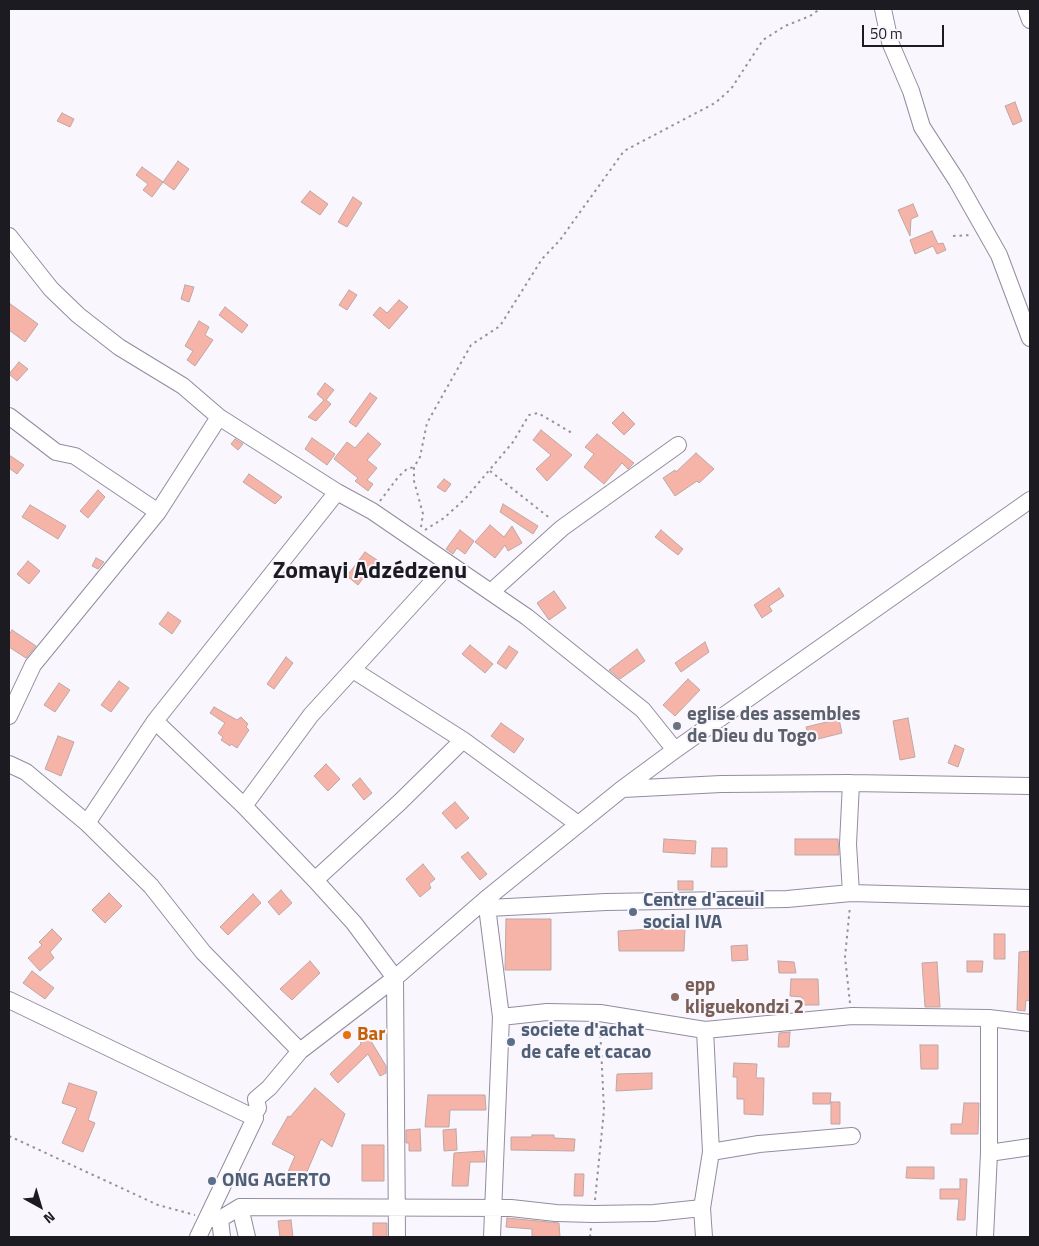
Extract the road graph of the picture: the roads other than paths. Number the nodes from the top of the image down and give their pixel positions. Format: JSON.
{"nodes":[{"id":1,"x":883,"y":9,"type":"edge"},
{"id":2,"x":1026,"y":9,"type":"edge"},
{"id":3,"x":1030,"y":20,"type":"edge"},
{"id":4,"x":9,"y":236,"type":"edge"},
{"id":5,"x":1030,"y":338,"type":"edge"},
{"id":6,"x":9,"y":416,"type":"edge"},
{"id":7,"x":219,"y":416,"type":"junction"},
{"id":8,"x":678,"y":445,"type":"dead end"},
{"id":9,"x":337,"y":492,"type":"junction"},
{"id":10,"x":1030,"y":500,"type":"edge"},
{"id":11,"x":158,"y":512,"type":"junction"},
{"id":12,"x":448,"y":565,"type":"junction"},
{"id":13,"x":491,"y":592,"type":"junction"},
{"id":14,"x":353,"y":670,"type":"junction"},
{"id":15,"x":9,"y":716,"type":"edge"},
{"id":16,"x":155,"y":722,"type":"junction"},
{"id":17,"x":463,"y":740,"type":"junction"},
{"id":18,"x":674,"y":750,"type":"junction"},
{"id":19,"x":9,"y":764,"type":"edge"},
{"id":20,"x":851,"y":783,"type":"junction"},
{"id":21,"x":1030,"y":786,"type":"edge"},
{"id":22,"x":622,"y":789,"type":"junction"},
{"id":23,"x":244,"y":806,"type":"junction"},
{"id":24,"x":87,"y":823,"type":"junction"},
{"id":25,"x":578,"y":824,"type":"junction"},
{"id":26,"x":316,"y":880,"type":"junction"},
{"id":27,"x":851,"y":894,"type":"junction"},
{"id":28,"x":1030,"y":898,"type":"edge"},
{"id":29,"x":487,"y":903,"type":"junction"},
{"id":30,"x":395,"y":978,"type":"junction"},
{"id":31,"x":9,"y":1000,"type":"edge"},
{"id":32,"x":501,"y":1017,"type":"junction"},
{"id":33,"x":989,"y":1018,"type":"junction"},
{"id":34,"x":1030,"y":1023,"type":"edge"},
{"id":35,"x":705,"y":1030,"type":"junction"},
{"id":36,"x":300,"y":1051,"type":"junction"},
{"id":37,"x":255,"y":1118,"type":"junction"},
{"id":38,"x":852,"y":1136,"type":"dead end"},
{"id":39,"x":1030,"y":1147,"type":"edge"},
{"id":40,"x":711,"y":1152,"type":"junction"},
{"id":41,"x":989,"y":1153,"type":"junction"},
{"id":42,"x":398,"y":1206,"type":"junction"},
{"id":43,"x":240,"y":1207,"type":"junction"},
{"id":44,"x":494,"y":1208,"type":"junction"},
{"id":45,"x":702,"y":1208,"type":"junction"},
{"id":46,"x":214,"y":1219,"type":"junction"},
{"id":47,"x":198,"y":1237,"type":"edge"},
{"id":48,"x":222,"y":1237,"type":"edge"},
{"id":49,"x":247,"y":1237,"type":"edge"},
{"id":50,"x":397,"y":1237,"type":"edge"},
{"id":51,"x":492,"y":1237,"type":"edge"},
{"id":52,"x":704,"y":1237,"type":"edge"},
{"id":53,"x":985,"y":1237,"type":"edge"}],
"edges":[{"from":1,"to":5,"type":"street"},
{"from":2,"to":3,"type":"street"},
{"from":4,"to":7,"type":"street"},
{"from":6,"to":11,"type":"street"},
{"from":7,"to":9,"type":"street"},
{"from":7,"to":11,"type":"street"},
{"from":8,"to":13,"type":"street"},
{"from":9,"to":12,"type":"street"},
{"from":9,"to":16,"type":"street"},
{"from":10,"to":18,"type":"street"},
{"from":11,"to":15,"type":"street"},
{"from":12,"to":13,"type":"street"},
{"from":12,"to":14,"type":"street"},
{"from":13,"to":18,"type":"street"},
{"from":14,"to":17,"type":"street"},
{"from":14,"to":23,"type":"street"},
{"from":16,"to":23,"type":"street"},
{"from":16,"to":24,"type":"street"},
{"from":17,"to":25,"type":"street"},
{"from":17,"to":26,"type":"street"},
{"from":18,"to":22,"type":"street"},
{"from":19,"to":24,"type":"street"},
{"from":20,"to":21,"type":"street"},
{"from":20,"to":22,"type":"street"},
{"from":20,"to":27,"type":"street"},
{"from":22,"to":25,"type":"street"},
{"from":23,"to":26,"type":"street"},
{"from":24,"to":36,"type":"street"},
{"from":25,"to":29,"type":"street"},
{"from":26,"to":30,"type":"street"},
{"from":27,"to":28,"type":"street"},
{"from":27,"to":29,"type":"street"},
{"from":29,"to":30,"type":"street"},
{"from":29,"to":32,"type":"street"},
{"from":30,"to":36,"type":"street"},
{"from":30,"to":42,"type":"street"},
{"from":31,"to":37,"type":"street"},
{"from":32,"to":35,"type":"street"},
{"from":32,"to":44,"type":"street"},
{"from":33,"to":34,"type":"street"},
{"from":33,"to":35,"type":"street"},
{"from":33,"to":41,"type":"street"},
{"from":35,"to":40,"type":"street"},
{"from":36,"to":37,"type":"street"},
{"from":37,"to":46,"type":"street"},
{"from":38,"to":40,"type":"street"},
{"from":39,"to":41,"type":"street"},
{"from":40,"to":45,"type":"street"},
{"from":41,"to":53,"type":"street"},
{"from":42,"to":43,"type":"street"},
{"from":42,"to":44,"type":"street"},
{"from":42,"to":50,"type":"street"},
{"from":43,"to":46,"type":"street"},
{"from":43,"to":49,"type":"street"},
{"from":44,"to":45,"type":"street"},
{"from":44,"to":51,"type":"street"},
{"from":45,"to":52,"type":"street"},
{"from":46,"to":47,"type":"street"},
{"from":46,"to":48,"type":"street"}]}
